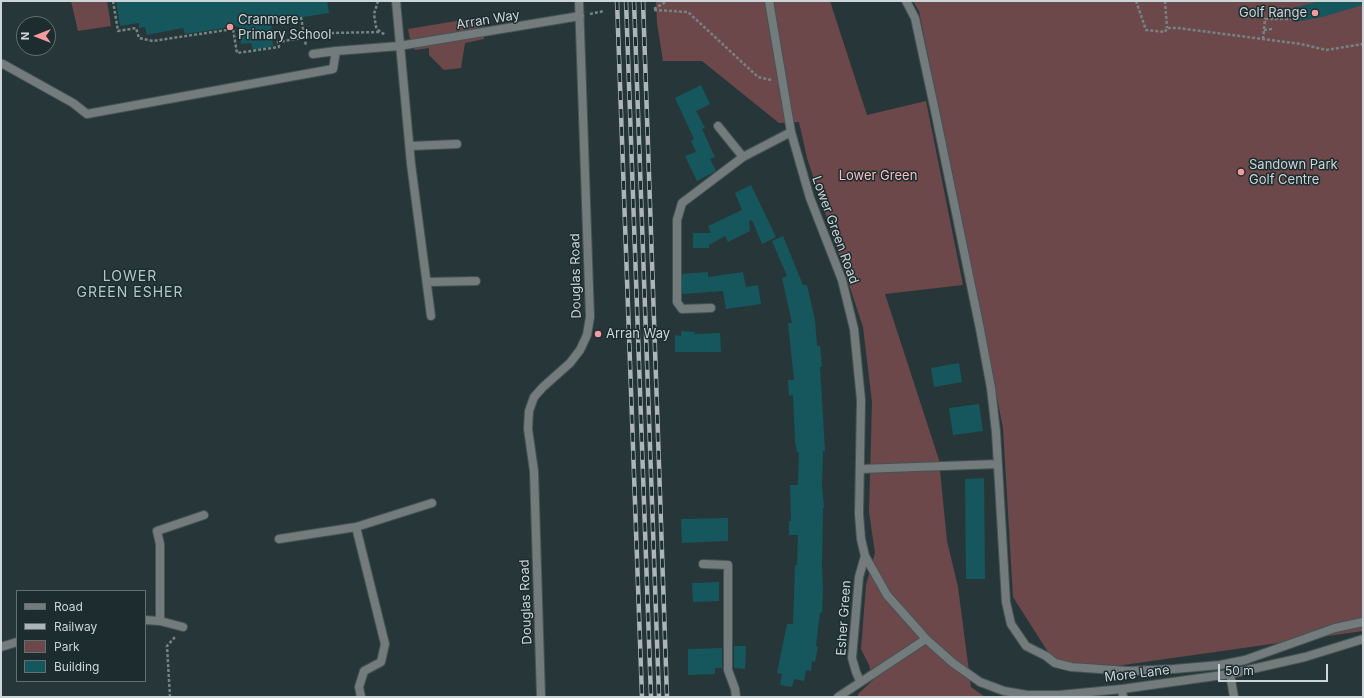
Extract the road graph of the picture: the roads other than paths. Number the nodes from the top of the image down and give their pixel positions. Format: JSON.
{"nodes":[{"id":1,"x":396,"y":1,"type":"edge"},
{"id":2,"x":580,"y":1,"type":"edge"},
{"id":3,"x":769,"y":1,"type":"edge"},
{"id":4,"x":906,"y":1,"type":"edge"},
{"id":5,"x":580,"y":16,"type":"junction"},
{"id":6,"x":399,"y":46,"type":"junction"},
{"id":7,"x":336,"y":51,"type":"junction"},
{"id":8,"x":314,"y":54,"type":"dead end"},
{"id":9,"x":3,"y":64,"type":"dead end"},
{"id":10,"x":718,"y":126,"type":"dead end"},
{"id":11,"x":791,"y":132,"type":"junction"},
{"id":12,"x":457,"y":144,"type":"dead end"},
{"id":13,"x":411,"y":146,"type":"junction"},
{"id":14,"x":743,"y":157,"type":"junction"},
{"id":15,"x":476,"y":281,"type":"dead end"},
{"id":16,"x":427,"y":282,"type":"junction"},
{"id":17,"x":710,"y":308,"type":"dead end"},
{"id":18,"x":431,"y":316,"type":"dead end"},
{"id":19,"x":998,"y":464,"type":"junction"},
{"id":20,"x":861,"y":469,"type":"junction"},
{"id":21,"x":432,"y":503,"type":"dead end"},
{"id":22,"x":204,"y":515,"type":"dead end"},
{"id":23,"x":356,"y":527,"type":"junction"},
{"id":24,"x":279,"y":538,"type":"dead end"},
{"id":25,"x":865,"y":556,"type":"junction"},
{"id":26,"x":703,"y":564,"type":"dead end"},
{"id":27,"x":146,"y":620,"type":"edge"},
{"id":28,"x":160,"y":621,"type":"junction"},
{"id":29,"x":1363,"y":622,"type":"edge"},
{"id":30,"x":183,"y":627,"type":"road end"},
{"id":31,"x":926,"y":638,"type":"junction"},
{"id":32,"x":1363,"y":639,"type":"edge"},
{"id":33,"x":16,"y":642,"type":"edge"},
{"id":34,"x":1,"y":647,"type":"edge"},
{"id":35,"x":1230,"y":674,"type":"junction"},
{"id":36,"x":860,"y":681,"type":"junction"},
{"id":37,"x":1123,"y":693,"type":"edge"},
{"id":38,"x":1007,"y":694,"type":"edge"},
{"id":39,"x":361,"y":697,"type":"edge"},
{"id":40,"x":541,"y":697,"type":"edge"},
{"id":41,"x":736,"y":697,"type":"edge"},
{"id":42,"x":838,"y":697,"type":"edge"},
{"id":43,"x":1234,"y":697,"type":"edge"}],
"edges":[{"from":1,"to":6,"type":"street"},
{"from":2,"to":5,"type":"street","name":"Douglas Road"},
{"from":3,"to":11,"type":"street","name":"Lower Green Road"},
{"from":4,"to":19,"type":"street"},
{"from":5,"to":6,"type":"street","name":"Arran Way"},
{"from":5,"to":40,"type":"street","name":"Douglas Road"},
{"from":6,"to":7,"type":"street","name":"Arran Way"},
{"from":6,"to":13,"type":"street"},
{"from":7,"to":8,"type":"street","name":"Arran Way"},
{"from":7,"to":9,"type":"street"},
{"from":10,"to":14,"type":"street"},
{"from":11,"to":14,"type":"street"},
{"from":11,"to":20,"type":"street","name":"Lower Green Road"},
{"from":12,"to":13,"type":"street"},
{"from":13,"to":16,"type":"street"},
{"from":14,"to":17,"type":"street"},
{"from":15,"to":16,"type":"street"},
{"from":16,"to":18,"type":"street"},
{"from":19,"to":20,"type":"street"},
{"from":19,"to":29,"type":"street"},
{"from":20,"to":25,"type":"street","name":"More Lane"},
{"from":21,"to":23,"type":"street"},
{"from":22,"to":28,"type":"street"},
{"from":23,"to":24,"type":"street"},
{"from":23,"to":39,"type":"street"},
{"from":25,"to":31,"type":"street","name":"More Lane"},
{"from":25,"to":36,"type":"street","name":"Esher Green"},
{"from":26,"to":41,"type":"street"},
{"from":27,"to":28,"type":"street"},
{"from":28,"to":30,"type":"street"},
{"from":31,"to":36,"type":"street"},
{"from":31,"to":38,"type":"street","name":"More Lane"},
{"from":32,"to":35,"type":"street","name":"More Lane"},
{"from":33,"to":34,"type":"street"},
{"from":35,"to":37,"type":"street","name":"More Lane"},
{"from":35,"to":43,"type":"street"},
{"from":36,"to":42,"type":"street"},
{"from":37,"to":38,"type":"street","name":"More Lane"}]}
